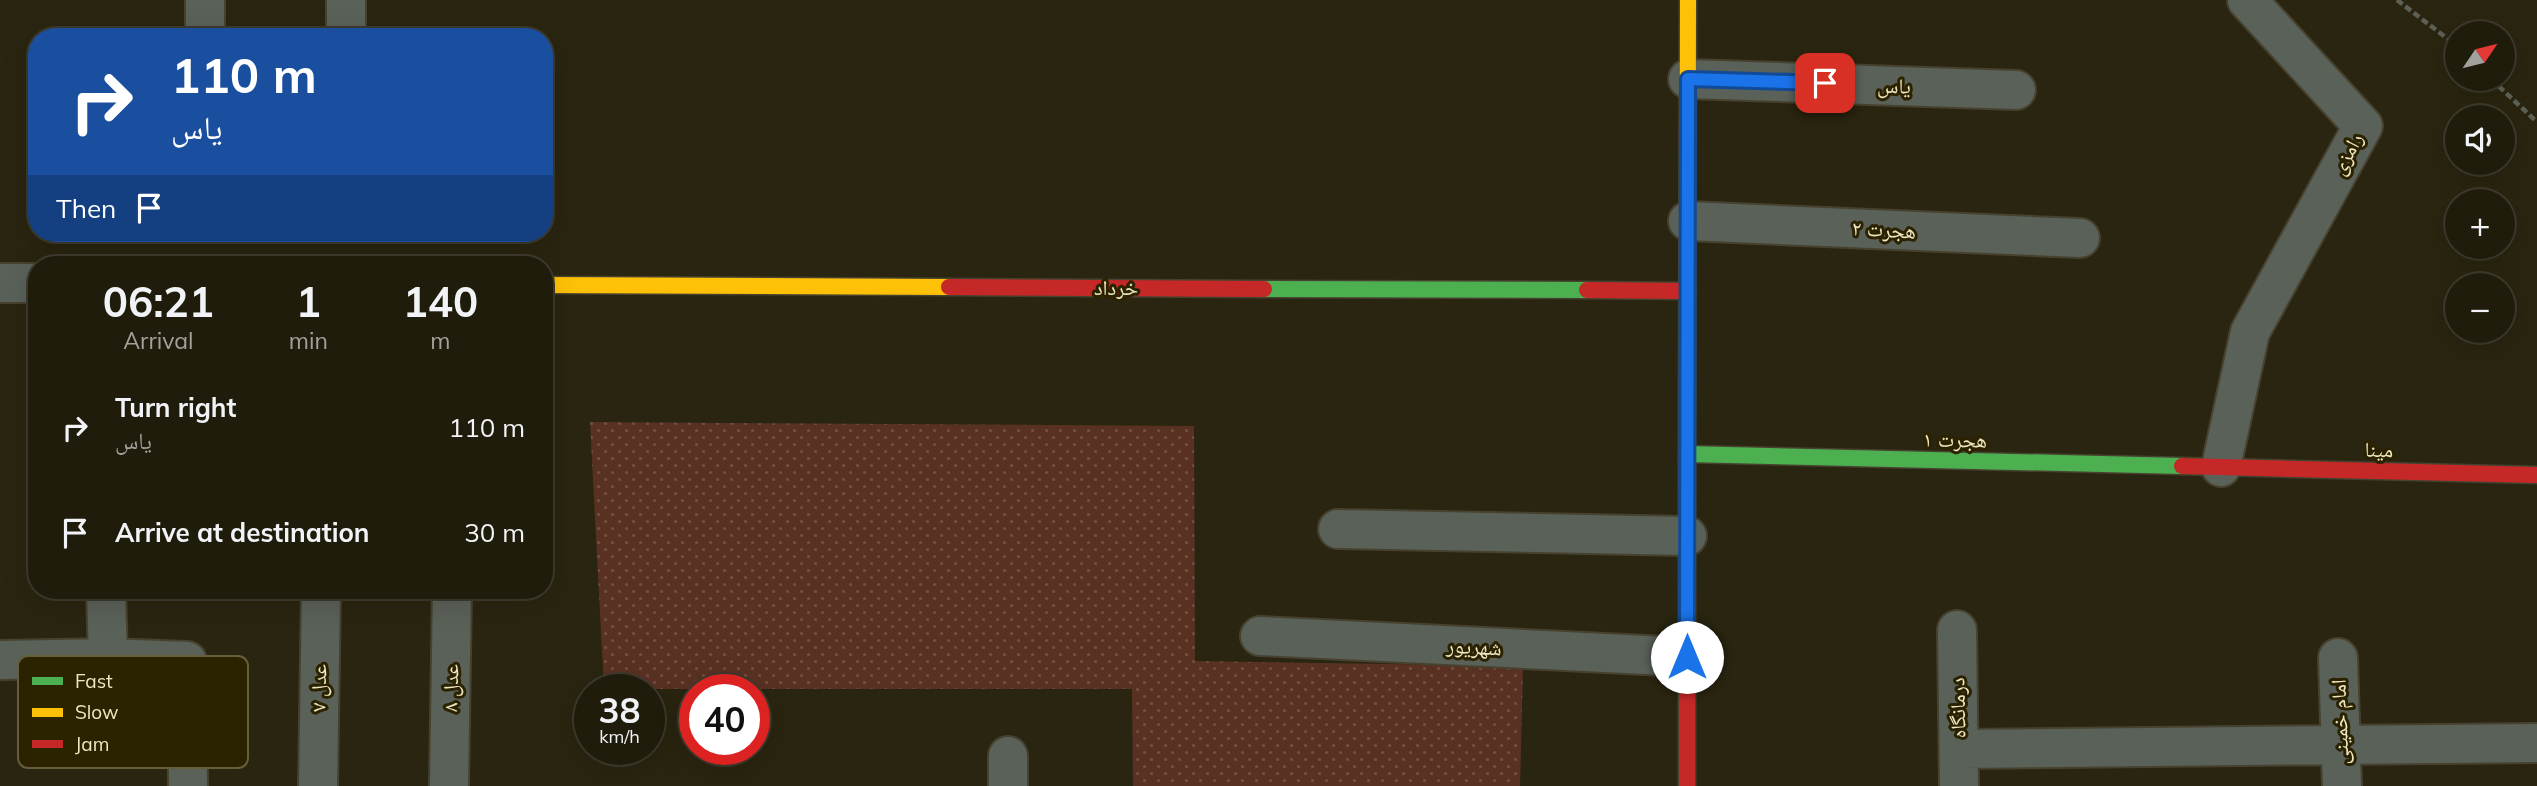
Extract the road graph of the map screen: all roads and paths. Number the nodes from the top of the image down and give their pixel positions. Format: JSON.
{"nodes":[{"id":1,"x":205,"y":0,"type":"edge"},
{"id":2,"x":346,"y":0,"type":"edge"},
{"id":3,"x":1688,"y":0,"type":"edge"},
{"id":4,"x":2247,"y":0,"type":"edge"},
{"id":5,"x":2397,"y":0,"type":"edge"},
{"id":6,"x":205,"y":28,"type":"edge"},
{"id":7,"x":346,"y":28,"type":"edge"},
{"id":8,"x":2445,"y":37,"type":"edge"},
{"id":9,"x":1688,"y":79,"type":"junction"},
{"id":10,"x":2016,"y":90,"type":"dead end"},
{"id":11,"x":2504,"y":91,"type":"edge"},
{"id":12,"x":2537,"y":122,"type":"edge"},
{"id":13,"x":1688,"y":221,"type":"junction"},
{"id":14,"x":2080,"y":238,"type":"dead end"},
{"id":15,"x":0,"y":283,"type":"edge"},
{"id":16,"x":28,"y":283,"type":"edge"},
{"id":17,"x":553,"y":285,"type":"edge"},
{"id":18,"x":1688,"y":291,"type":"junction"},
{"id":19,"x":1687,"y":454,"type":"junction"},
{"id":20,"x":2221,"y":467,"type":"junction"},
{"id":21,"x":2537,"y":475,"type":"edge"},
{"id":22,"x":1338,"y":529,"type":"dead end"},
{"id":23,"x":1687,"y":536,"type":"junction"},
{"id":24,"x":106,"y":599,"type":"edge"},
{"id":25,"x":321,"y":599,"type":"edge"},
{"id":26,"x":452,"y":599,"type":"edge"},
{"id":27,"x":1957,"y":630,"type":"dead end"},
{"id":28,"x":1260,"y":636,"type":"dead end"},
{"id":29,"x":108,"y":656,"type":"edge"},
{"id":30,"x":1687,"y":657,"type":"junction"},
{"id":31,"x":2338,"y":658,"type":"dead end"},
{"id":32,"x":0,"y":660,"type":"edge"},
{"id":33,"x":18,"y":660,"type":"edge"},
{"id":34,"x":2537,"y":743,"type":"edge"},
{"id":35,"x":2341,"y":746,"type":"junction"},
{"id":36,"x":188,"y":768,"type":"edge"},
{"id":37,"x":1959,"y":768,"type":"edge"},
{"id":38,"x":188,"y":786,"type":"edge"},
{"id":39,"x":318,"y":786,"type":"edge"},
{"id":40,"x":449,"y":786,"type":"edge"},
{"id":41,"x":1687,"y":786,"type":"edge"},
{"id":42,"x":2342,"y":786,"type":"edge"}],
"edges":[{"from":1,"to":6,"type":"street"},
{"from":2,"to":7,"type":"street"},
{"from":3,"to":9,"type":"street"},
{"from":4,"to":20,"type":"street","name":"رامزی"},
{"from":5,"to":8,"type":"path"},
{"from":9,"to":10,"type":"street","name":"یاس"},
{"from":9,"to":13,"type":"street"},
{"from":11,"to":12,"type":"path"},
{"from":13,"to":14,"type":"street","name":"هجرت ۲"},
{"from":13,"to":18,"type":"street"},
{"from":15,"to":16,"type":"street"},
{"from":17,"to":18,"type":"street","name":"خرداد"},
{"from":18,"to":19,"type":"street"},
{"from":19,"to":20,"type":"street","name":"هجرت ۱"},
{"from":19,"to":23,"type":"street"},
{"from":20,"to":21,"type":"street","name":"مینا"},
{"from":22,"to":23,"type":"street"},
{"from":23,"to":30,"type":"street"},
{"from":24,"to":29,"type":"street"},
{"from":25,"to":39,"type":"street","name":"عدل ۷"},
{"from":26,"to":40,"type":"street","name":"عدل ۸"},
{"from":27,"to":37,"type":"street","name":"درمانگاه"},
{"from":28,"to":30,"type":"street","name":"شهریور"},
{"from":30,"to":41,"type":"street"},
{"from":31,"to":35,"type":"street","name":"امام خمینی"},
{"from":32,"to":33,"type":"street"},
{"from":34,"to":35,"type":"street"},
{"from":35,"to":37,"type":"street"},
{"from":35,"to":42,"type":"street","name":"امام خمینی"},
{"from":36,"to":38,"type":"street"}]}
